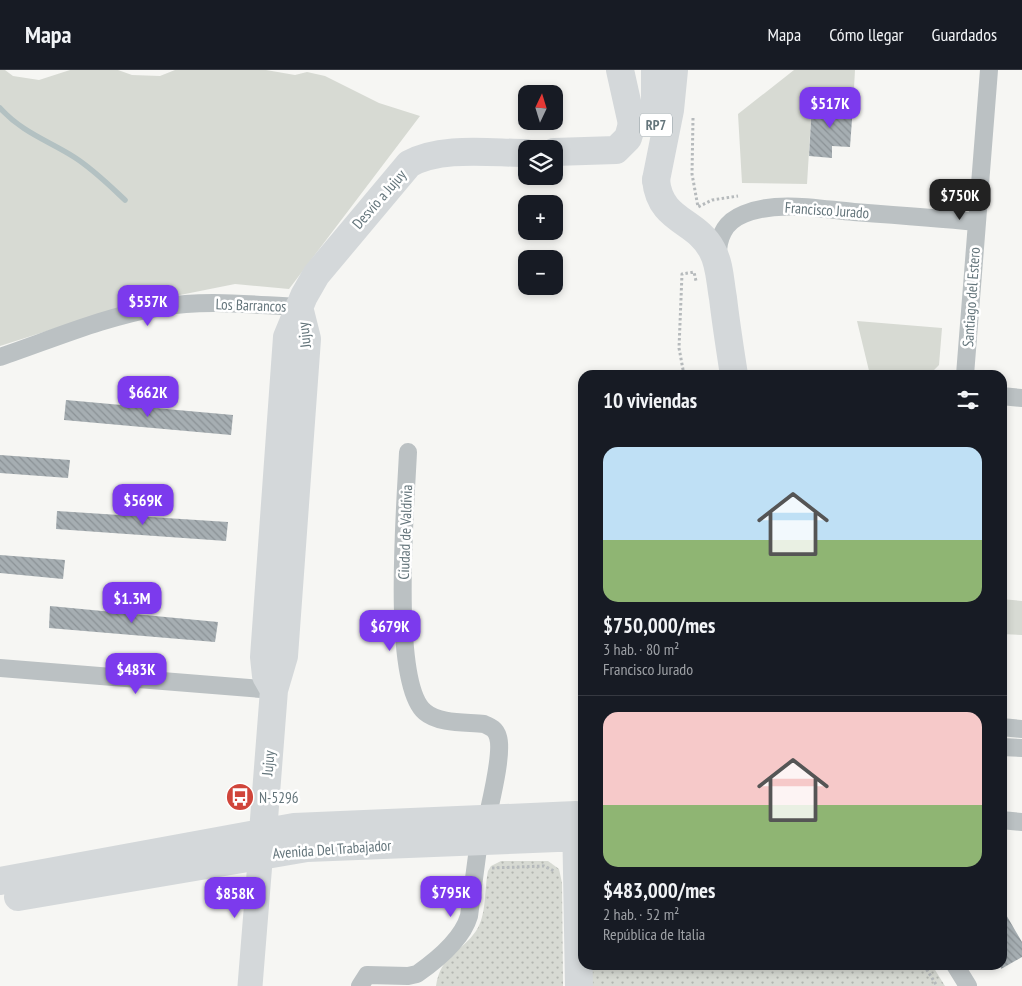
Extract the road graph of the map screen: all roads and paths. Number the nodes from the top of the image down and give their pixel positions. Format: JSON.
{"nodes":[{"id":1,"x":620,"y":70,"type":"edge"},
{"id":2,"x":634,"y":70,"type":"edge"},
{"id":3,"x":655,"y":70,"type":"edge"},
{"id":4,"x":674,"y":70,"type":"edge"},
{"id":5,"x":989,"y":70,"type":"edge"},
{"id":6,"x":694,"y":112,"type":"dead end"},
{"id":7,"x":632,"y":124,"type":"junction"},
{"id":8,"x":563,"y":152,"type":"edge"},
{"id":9,"x":518,"y":153,"type":"edge"},
{"id":10,"x":656,"y":180,"type":"junction"},
{"id":11,"x":698,"y":207,"type":"dead end"},
{"id":12,"x":977,"y":222,"type":"junction"},
{"id":13,"x":706,"y":269,"type":"junction"},
{"id":14,"x":299,"y":307,"type":"junction"},
{"id":15,"x":0,"y":357,"type":"edge"},
{"id":16,"x":683,"y":370,"type":"edge"},
{"id":17,"x":733,"y":370,"type":"edge"},
{"id":18,"x":965,"y":370,"type":"edge"},
{"id":19,"x":1007,"y":397,"type":"edge"},
{"id":20,"x":1022,"y":398,"type":"edge"},
{"id":21,"x":408,"y":452,"type":"dead end"},
{"id":22,"x":0,"y":668,"type":"edge"},
{"id":23,"x":274,"y":690,"type":"junction"},
{"id":24,"x":1007,"y":728,"type":"edge"},
{"id":25,"x":1022,"y":729,"type":"edge"},
{"id":26,"x":1007,"y":747,"type":"edge"},
{"id":27,"x":1022,"y":748,"type":"edge"},
{"id":28,"x":1007,"y":821,"type":"edge"},
{"id":29,"x":1022,"y":822,"type":"edge"},
{"id":30,"x":483,"y":830,"type":"junction"},
{"id":31,"x":578,"y":830,"type":"edge"},
{"id":32,"x":262,"y":843,"type":"junction"},
{"id":33,"x":490,"y":868,"type":"dead end"},
{"id":34,"x":557,"y":878,"type":"dead end"},
{"id":35,"x":0,"y":881,"type":"edge"},
{"id":36,"x":0,"y":900,"type":"edge"},
{"id":37,"x":426,"y":968,"type":"junction"},
{"id":38,"x":579,"y":970,"type":"edge"},
{"id":39,"x":927,"y":970,"type":"edge"},
{"id":40,"x":958,"y":970,"type":"edge"},
{"id":41,"x":250,"y":986,"type":"edge"},
{"id":42,"x":360,"y":986,"type":"edge"},
{"id":43,"x":424,"y":986,"type":"edge"},
{"id":44,"x":579,"y":986,"type":"edge"},
{"id":45,"x":937,"y":986,"type":"edge"},
{"id":46,"x":968,"y":986,"type":"edge"}],
"edges":[{"from":1,"to":7,"type":"main road"},
{"from":2,"to":7,"type":"main road","number":"RP7"},
{"from":3,"to":10,"type":"main road","number":"RP7"},
{"from":4,"to":10,"type":"main road"},
{"from":5,"to":12,"type":"street","name":"Santiago del Estero"},
{"from":6,"to":11,"type":"path"},
{"from":7,"to":8,"type":"main road"},
{"from":9,"to":14,"type":"main road","name":"Desvío a Jujuy"},
{"from":10,"to":13,"type":"main road"},
{"from":12,"to":13,"type":"street","name":"Francisco Jurado"},
{"from":12,"to":18,"type":"street","name":"Santiago del Estero"},
{"from":13,"to":16,"type":"path"},
{"from":13,"to":17,"type":"main road"},
{"from":14,"to":15,"type":"street","name":"Los Barrancos"},
{"from":14,"to":23,"type":"main road","name":"Jujuy"},
{"from":19,"to":20,"type":"street"},
{"from":21,"to":30,"type":"street","name":"Ciudad de Valdivia"},
{"from":22,"to":23,"type":"street"},
{"from":23,"to":32,"type":"main road","name":"Jujuy"},
{"from":24,"to":25,"type":"street"},
{"from":26,"to":27,"type":"street"},
{"from":28,"to":29,"type":"street"},
{"from":30,"to":31,"type":"main road","name":"Avenida Del Trabajador"},
{"from":30,"to":32,"type":"main road","name":"Avenida Del Trabajador"},
{"from":30,"to":37,"type":"street","name":"Ciudad de Valdivia"},
{"from":32,"to":35,"type":"main road","name":"Avenida Del Trabajador"},
{"from":32,"to":36,"type":"main road","name":"Avenida Del Trabajador"},
{"from":32,"to":41,"type":"street","name":"Jujuy"},
{"from":33,"to":34,"type":"path"},
{"from":37,"to":42,"type":"street","name":"Ciudad de Valdivia"},
{"from":37,"to":43,"type":"street"},
{"from":38,"to":44,"type":"main road"},
{"from":39,"to":45,"type":"path"},
{"from":40,"to":46,"type":"street"}]}
